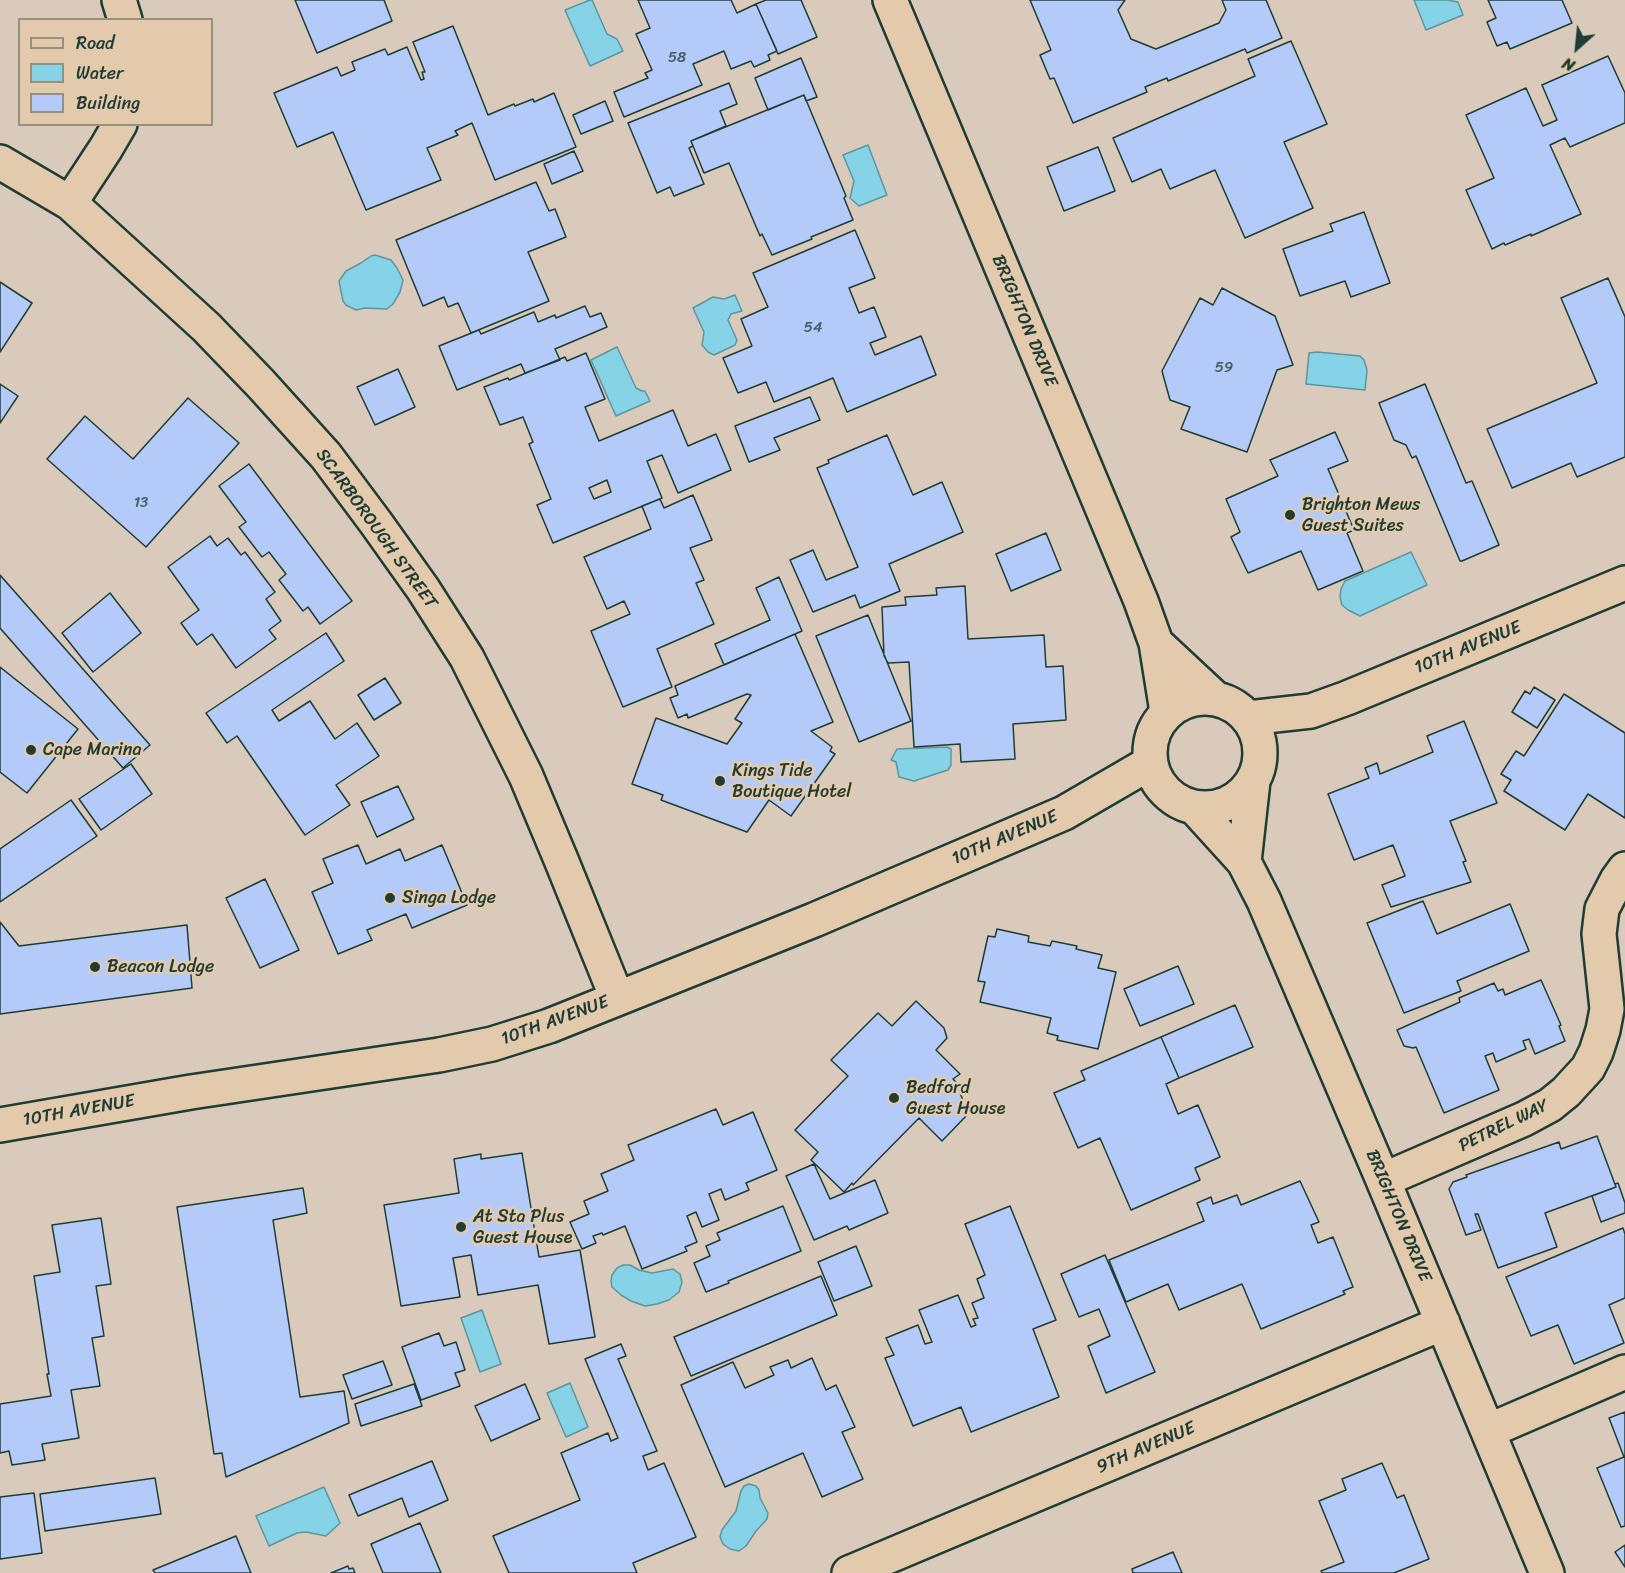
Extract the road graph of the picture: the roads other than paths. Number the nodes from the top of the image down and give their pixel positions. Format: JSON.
{"nodes":[{"id":1,"x":119,"y":0,"type":"edge"},
{"id":2,"x":890,"y":0,"type":"edge"},
{"id":3,"x":124,"y":18,"type":"edge"},
{"id":4,"x":119,"y":126,"type":"edge"},
{"id":5,"x":0,"y":162,"type":"edge"},
{"id":6,"x":70,"y":203,"type":"junction"},
{"id":7,"x":1625,"y":583,"type":"edge"},
{"id":8,"x":1156,"y":643,"type":"junction"},
{"id":9,"x":1215,"y":698,"type":"junction"},
{"id":10,"x":1311,"y":711,"type":"junction"},
{"id":11,"x":1167,"y":712,"type":"junction"},
{"id":12,"x":1248,"y":718,"type":"junction"},
{"id":13,"x":1150,"y":763,"type":"junction"},
{"id":14,"x":1256,"y":771,"type":"junction"},
{"id":15,"x":1166,"y":793,"type":"junction"},
{"id":16,"x":1079,"y":805,"type":"junction"},
{"id":17,"x":1195,"y":808,"type":"junction"},
{"id":18,"x":1244,"y":862,"type":"junction"},
{"id":19,"x":1625,"y":869,"type":"edge"},
{"id":20,"x":617,"y":998,"type":"junction"},
{"id":21,"x":0,"y":1125,"type":"edge"},
{"id":22,"x":1383,"y":1180,"type":"junction"},
{"id":23,"x":1443,"y":1323,"type":"junction"},
{"id":24,"x":1625,"y":1372,"type":"edge"},
{"id":25,"x":1488,"y":1431,"type":"junction"},
{"id":26,"x":849,"y":1573,"type":"edge"},
{"id":27,"x":1547,"y":1573,"type":"edge"}],
"edges":[{"from":1,"to":3,"type":"street"},
{"from":2,"to":8,"type":"street","name":"BRIGHTON DRIVE"},
{"from":4,"to":6,"type":"street"},
{"from":5,"to":6,"type":"street","name":"SCARBOROUGH STREET"},
{"from":6,"to":20,"type":"street","name":"SCARBOROUGH STREET"},
{"from":7,"to":10,"type":"street","name":"10TH AVENUE"},
{"from":8,"to":9,"type":"street","name":"BRIGHTON DRIVE"},
{"from":8,"to":11,"type":"street","name":"BRIGHTON DRIVE"},
{"from":9,"to":11,"type":"street"},
{"from":9,"to":12,"type":"street"},
{"from":10,"to":12,"type":"street","name":"10TH AVENUE"},
{"from":10,"to":14,"type":"street","name":"10TH AVENUE"},
{"from":11,"to":13,"type":"street"},
{"from":12,"to":14,"type":"street"},
{"from":13,"to":15,"type":"street"},
{"from":13,"to":16,"type":"street","name":"10TH AVENUE"},
{"from":14,"to":17,"type":"street"},
{"from":14,"to":18,"type":"street"},
{"from":15,"to":16,"type":"street","name":"10TH AVENUE"},
{"from":15,"to":17,"type":"street"},
{"from":16,"to":20,"type":"street","name":"10TH AVENUE"},
{"from":17,"to":18,"type":"street","name":"BRIGHTON DRIVE"},
{"from":18,"to":22,"type":"street","name":"BRIGHTON DRIVE"},
{"from":19,"to":22,"type":"street","name":"PETREL WAY"},
{"from":20,"to":21,"type":"street","name":"10TH AVENUE"},
{"from":22,"to":23,"type":"street","name":"BRIGHTON DRIVE"},
{"from":23,"to":25,"type":"street","name":"BRIGHTON DRIVE"},
{"from":23,"to":26,"type":"street","name":"9TH AVENUE"},
{"from":24,"to":25,"type":"street"},
{"from":25,"to":27,"type":"street","name":"BRIGHTON DRIVE"}]}
